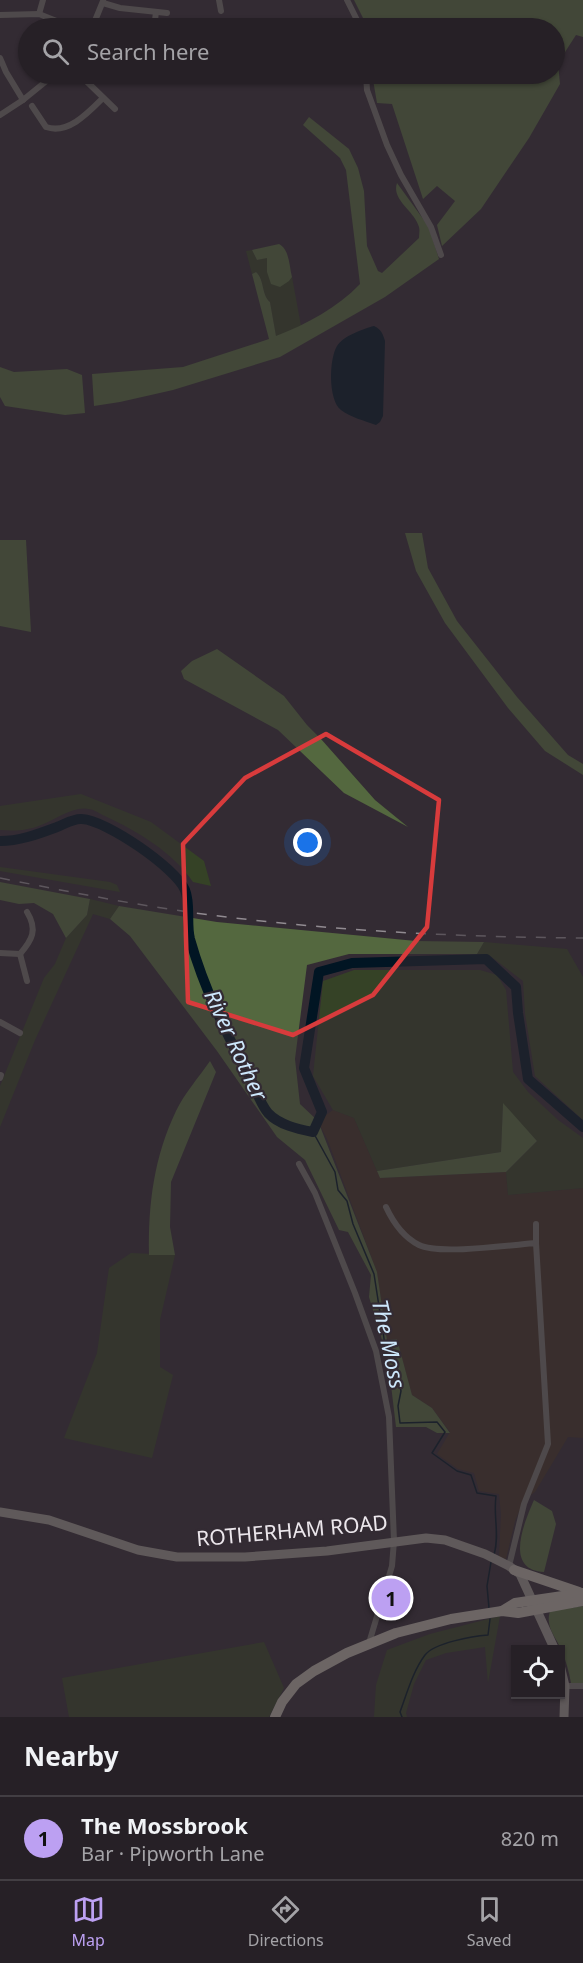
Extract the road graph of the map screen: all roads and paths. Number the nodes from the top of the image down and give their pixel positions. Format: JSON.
{"nodes":[{"id":1,"x":43,"y":0,"type":"edge"},
{"id":2,"x":220,"y":0,"type":"edge"},
{"id":3,"x":346,"y":0,"type":"edge"},
{"id":4,"x":103,"y":2,"type":"edge"},
{"id":5,"x":156,"y":12,"type":"junction"},
{"id":6,"x":221,"y":12,"type":"dead end"},
{"id":7,"x":39,"y":14,"type":"junction"},
{"id":8,"x":167,"y":14,"type":"dead end"},
{"id":9,"x":0,"y":15,"type":"edge"},
{"id":10,"x":49,"y":18,"type":"edge"},
{"id":11,"x":96,"y":18,"type":"edge"},
{"id":12,"x":155,"y":18,"type":"edge"},
{"id":13,"x":356,"y":18,"type":"edge"},
{"id":14,"x":0,"y":58,"type":"edge"},
{"id":15,"x":43,"y":84,"type":"edge"},
{"id":16,"x":89,"y":84,"type":"edge"},
{"id":17,"x":367,"y":84,"type":"edge"},
{"id":18,"x":103,"y":98,"type":"junction"},
{"id":19,"x":23,"y":100,"type":"junction"},
{"id":20,"x":32,"y":105,"type":"dead end"},
{"id":21,"x":115,"y":109,"type":"dead end"},
{"id":22,"x":0,"y":115,"type":"edge"},
{"id":23,"x":441,"y":255,"type":"dead end"},
{"id":24,"x":27,"y":912,"type":"dead end"},
{"id":25,"x":0,"y":953,"type":"edge"},
{"id":26,"x":20,"y":954,"type":"junction"},
{"id":27,"x":27,"y":981,"type":"dead end"},
{"id":28,"x":0,"y":1022,"type":"edge"},
{"id":29,"x":20,"y":1033,"type":"dead end"},
{"id":30,"x":299,"y":1164,"type":"dead end"},
{"id":31,"x":386,"y":1206,"type":"dead end"},
{"id":32,"x":536,"y":1224,"type":"dead end"},
{"id":33,"x":536,"y":1243,"type":"junction"},
{"id":34,"x":0,"y":1512,"type":"edge"},
{"id":35,"x":394,"y":1541,"type":"junction"},
{"id":36,"x":511,"y":1568,"type":"junction"},
{"id":37,"x":582,"y":1596,"type":"edge"},
{"id":38,"x":535,"y":1605,"type":"junction"},
{"id":39,"x":369,"y":1643,"type":"junction"},
{"id":40,"x":553,"y":1645,"type":"edge"},
{"id":41,"x":565,"y":1686,"type":"edge"},
{"id":42,"x":583,"y":1686,"type":"edge"},
{"id":43,"x":565,"y":1699,"type":"edge"},
{"id":44,"x":275,"y":1717,"type":"edge"},
{"id":45,"x":564,"y":1717,"type":"edge"}],
"edges":[{"from":1,"to":7,"type":"street"},
{"from":2,"to":6,"type":"street"},
{"from":3,"to":13,"type":"street"},
{"from":4,"to":5,"type":"street"},
{"from":4,"to":11,"type":"street"},
{"from":5,"to":8,"type":"street"},
{"from":5,"to":12,"type":"street"},
{"from":7,"to":9,"type":"street"},
{"from":7,"to":10,"type":"street"},
{"from":14,"to":19,"type":"street"},
{"from":15,"to":19,"type":"street"},
{"from":16,"to":18,"type":"street"},
{"from":17,"to":23,"type":"street"},
{"from":18,"to":20,"type":"street"},
{"from":18,"to":21,"type":"street"},
{"from":19,"to":22,"type":"street"},
{"from":24,"to":26,"type":"street"},
{"from":25,"to":26,"type":"street"},
{"from":26,"to":27,"type":"street"},
{"from":28,"to":29,"type":"street"},
{"from":30,"to":35,"type":"street"},
{"from":31,"to":33,"type":"street"},
{"from":32,"to":33,"type":"street"},
{"from":33,"to":36,"type":"street"},
{"from":34,"to":35,"type":"main road","name":"ROTHERHAM ROAD"},
{"from":35,"to":36,"type":"main road","name":"ROTHERHAM ROAD"},
{"from":35,"to":39,"type":"street"},
{"from":36,"to":37,"type":"main road"},
{"from":36,"to":38,"type":"main road"},
{"from":37,"to":38,"type":"main road"},
{"from":37,"to":38,"type":"main road"},
{"from":38,"to":39,"type":"main road"},
{"from":38,"to":40,"type":"main road"},
{"from":39,"to":44,"type":"main road"},
{"from":41,"to":42,"type":"street"},
{"from":43,"to":45,"type":"main road"}]}
